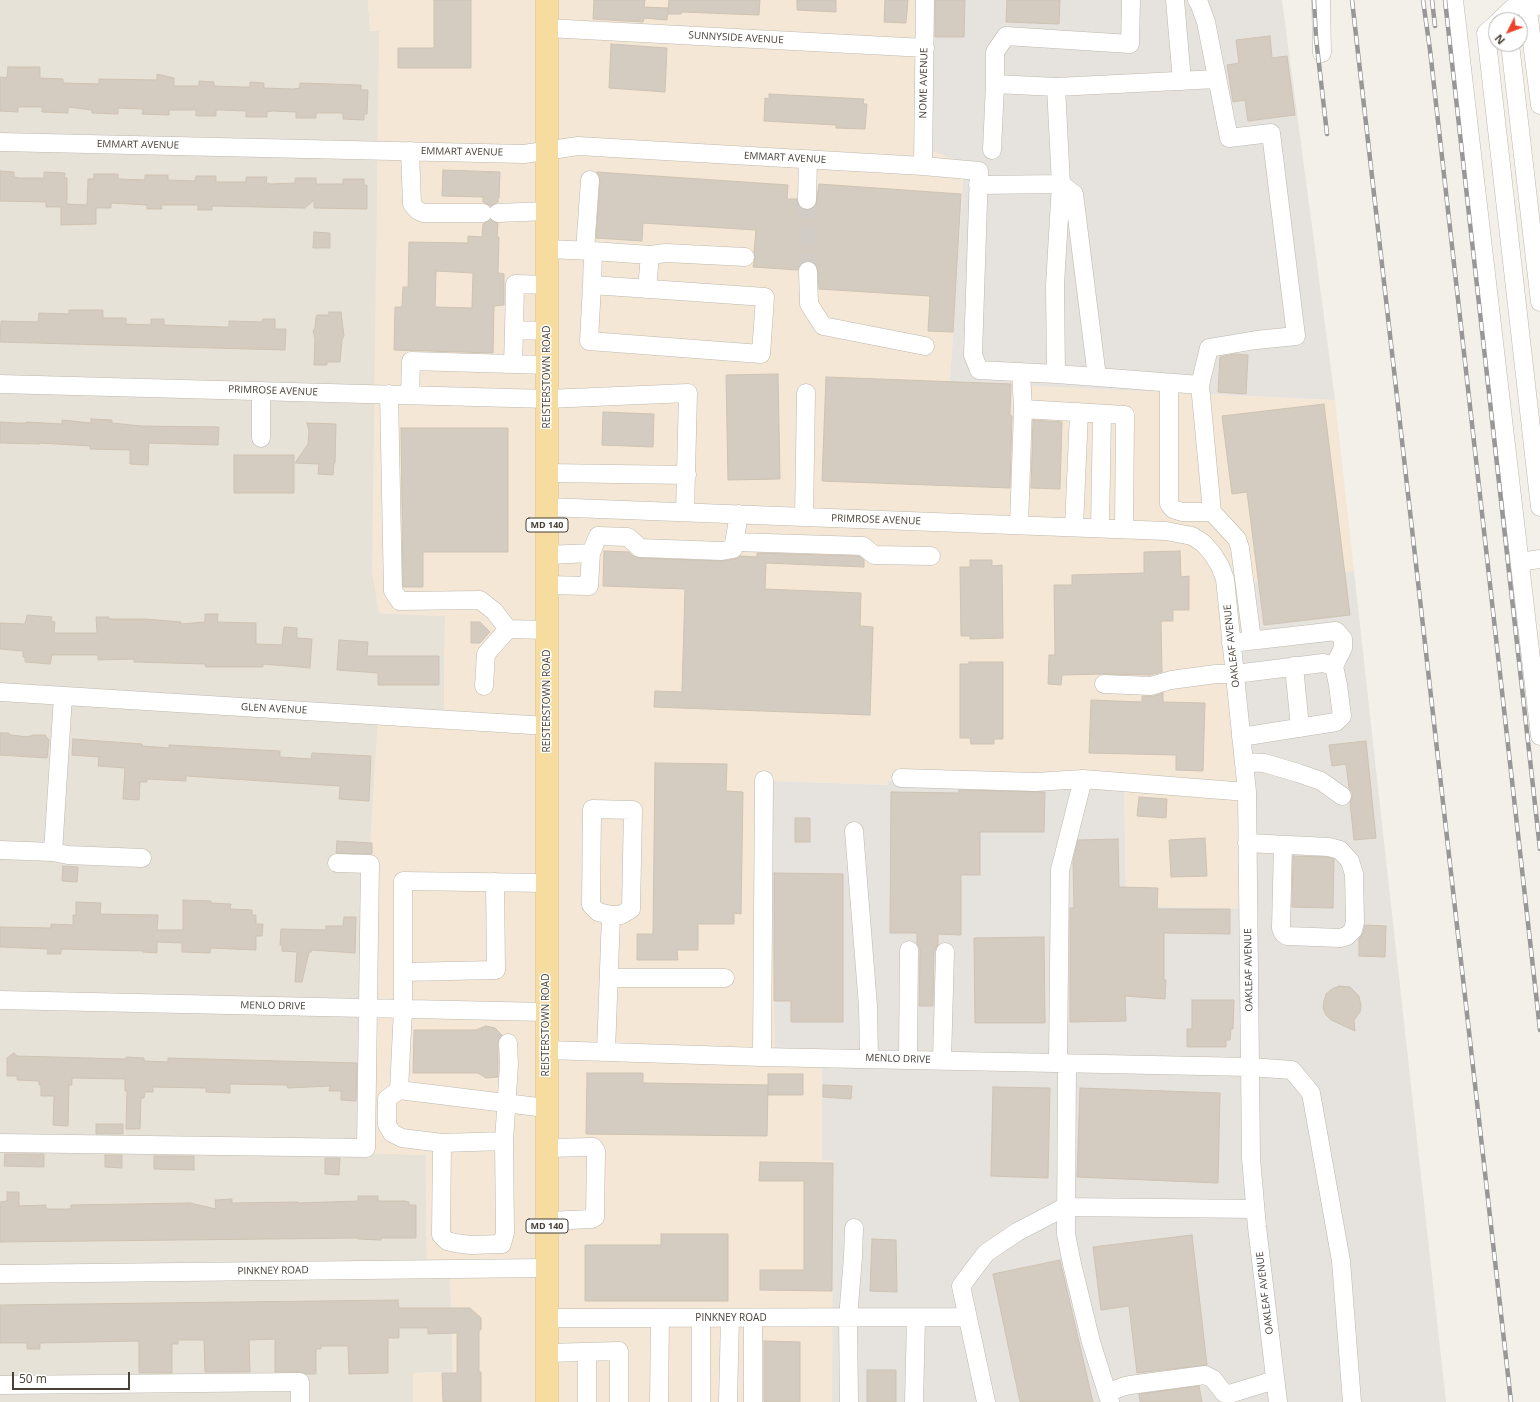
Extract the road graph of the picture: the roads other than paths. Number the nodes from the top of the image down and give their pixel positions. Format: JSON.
{"nodes":[{"id":1,"x":547,"y":0,"type":"edge"},
{"id":2,"x":925,"y":0,"type":"edge"},
{"id":3,"x":1131,"y":0,"type":"edge"},
{"id":4,"x":1175,"y":0,"type":"edge"},
{"id":5,"x":1196,"y":0,"type":"edge"},
{"id":6,"x":1321,"y":0,"type":"edge"},
{"id":7,"x":1454,"y":0,"type":"edge"},
{"id":8,"x":547,"y":28,"type":"junction"},
{"id":9,"x":1488,"y":32,"type":"edge"},
{"id":10,"x":925,"y":48,"type":"junction"},
{"id":11,"x":1488,"y":51,"type":"edge"},
{"id":12,"x":1488,"y":52,"type":"edge"},
{"id":13,"x":1511,"y":52,"type":"edge"},
{"id":14,"x":1525,"y":52,"type":"edge"},
{"id":15,"x":1322,"y":54,"type":"dead end"},
{"id":16,"x":1217,"y":79,"type":"junction"},
{"id":17,"x":1182,"y":81,"type":"junction"},
{"id":18,"x":995,"y":84,"type":"junction"},
{"id":19,"x":1056,"y":87,"type":"junction"},
{"id":20,"x":1540,"y":105,"type":"edge"},
{"id":21,"x":0,"y":142,"type":"edge"},
{"id":22,"x":548,"y":150,"type":"junction"},
{"id":23,"x":992,"y":150,"type":"dead end"},
{"id":24,"x":410,"y":151,"type":"junction"},
{"id":25,"x":808,"y":159,"type":"junction"},
{"id":26,"x":923,"y":166,"type":"junction"},
{"id":27,"x":590,"y":180,"type":"dead end"},
{"id":28,"x":1061,"y":184,"type":"junction"},
{"id":29,"x":978,"y":185,"type":"junction"},
{"id":30,"x":807,"y":200,"type":"tunnel mouth"},
{"id":31,"x":548,"y":211,"type":"junction"},
{"id":32,"x":548,"y":249,"type":"junction"},
{"id":33,"x":589,"y":251,"type":"junction"},
{"id":34,"x":650,"y":255,"type":"junction"},
{"id":35,"x":745,"y":257,"type":"dead end"},
{"id":36,"x":808,"y":271,"type":"tunnel mouth"},
{"id":37,"x":548,"y":285,"type":"junction"},
{"id":38,"x":592,"y":285,"type":"junction"},
{"id":39,"x":647,"y":289,"type":"junction"},
{"id":40,"x":1540,"y":302,"type":"edge"},
{"id":41,"x":514,"y":330,"type":"junction"},
{"id":42,"x":548,"y":331,"type":"junction"},
{"id":43,"x":925,"y":346,"type":"dead end"},
{"id":44,"x":513,"y":364,"type":"junction"},
{"id":45,"x":547,"y":365,"type":"junction"},
{"id":46,"x":1021,"y":372,"type":"junction"},
{"id":47,"x":1056,"y":374,"type":"junction"},
{"id":48,"x":1097,"y":377,"type":"junction"},
{"id":49,"x":0,"y":384,"type":"edge"},
{"id":50,"x":1169,"y":384,"type":"junction"},
{"id":51,"x":1200,"y":385,"type":"junction"},
{"id":52,"x":261,"y":391,"type":"junction"},
{"id":53,"x":389,"y":394,"type":"junction"},
{"id":54,"x":806,"y":394,"type":"dead end"},
{"id":55,"x":410,"y":395,"type":"junction"},
{"id":56,"x":547,"y":399,"type":"junction"},
{"id":57,"x":1023,"y":409,"type":"junction"},
{"id":58,"x":1079,"y":412,"type":"junction"},
{"id":59,"x":1102,"y":414,"type":"junction"},
{"id":60,"x":261,"y":438,"type":"dead end"},
{"id":61,"x":547,"y":473,"type":"junction"},
{"id":62,"x":687,"y":475,"type":"junction"},
{"id":63,"x":547,"y":507,"type":"junction"},
{"id":64,"x":1540,"y":507,"type":"edge"},
{"id":65,"x":684,"y":512,"type":"junction"},
{"id":66,"x":1212,"y":512,"type":"junction"},
{"id":67,"x":739,"y":514,"type":"junction"},
{"id":68,"x":804,"y":517,"type":"junction"},
{"id":69,"x":1019,"y":525,"type":"junction"},
{"id":70,"x":1074,"y":527,"type":"junction"},
{"id":71,"x":1100,"y":528,"type":"junction"},
{"id":72,"x":1124,"y":529,"type":"junction"},
{"id":73,"x":734,"y":542,"type":"junction"},
{"id":74,"x":1205,"y":546,"type":"junction"},
{"id":75,"x":591,"y":553,"type":"junction"},
{"id":76,"x":547,"y":555,"type":"junction"},
{"id":77,"x":931,"y":556,"type":"dead end"},
{"id":78,"x":1540,"y":558,"type":"edge"},
{"id":79,"x":1520,"y":562,"type":"junction"},
{"id":80,"x":547,"y":585,"type":"junction"},
{"id":81,"x":508,"y":628,"type":"junction"},
{"id":82,"x":547,"y":630,"type":"junction"},
{"id":83,"x":1252,"y":640,"type":"junction"},
{"id":84,"x":1231,"y":643,"type":"junction"},
{"id":85,"x":1294,"y":666,"type":"junction"},
{"id":86,"x":1334,"y":666,"type":"junction"},
{"id":87,"x":1234,"y":674,"type":"junction"},
{"id":88,"x":1104,"y":684,"type":"dead end"},
{"id":89,"x":484,"y":686,"type":"dead end"},
{"id":90,"x":0,"y":692,"type":"edge"},
{"id":91,"x":63,"y":696,"type":"junction"},
{"id":92,"x":547,"y":726,"type":"junction"},
{"id":93,"x":1300,"y":728,"type":"junction"},
{"id":94,"x":1540,"y":736,"type":"edge"},
{"id":95,"x":1241,"y":737,"type":"junction"},
{"id":96,"x":1244,"y":762,"type":"junction"},
{"id":97,"x":901,"y":778,"type":"dead end"},
{"id":98,"x":1082,"y":779,"type":"junction"},
{"id":99,"x":764,"y":780,"type":"dead end"},
{"id":100,"x":1247,"y":792,"type":"junction"},
{"id":101,"x":1342,"y":796,"type":"dead end"},
{"id":102,"x":854,"y":831,"type":"dead end"},
{"id":103,"x":1247,"y":843,"type":"junction"},
{"id":104,"x":1283,"y":845,"type":"junction"},
{"id":105,"x":0,"y":850,"type":"edge"},
{"id":106,"x":53,"y":852,"type":"junction"},
{"id":107,"x":142,"y":858,"type":"dead end"},
{"id":108,"x":337,"y":863,"type":"dead end"},
{"id":109,"x":495,"y":882,"type":"junction"},
{"id":110,"x":547,"y":883,"type":"junction"},
{"id":111,"x":611,"y":915,"type":"junction"},
{"id":112,"x":910,"y":950,"type":"dead end"},
{"id":113,"x":945,"y":952,"type":"dead end"},
{"id":114,"x":403,"y":972,"type":"junction"},
{"id":115,"x":609,"y":978,"type":"junction"},
{"id":116,"x":725,"y":978,"type":"dead end"},
{"id":117,"x":0,"y":1000,"type":"edge"},
{"id":118,"x":368,"y":1008,"type":"junction"},
{"id":119,"x":403,"y":1009,"type":"junction"},
{"id":120,"x":546,"y":1012,"type":"junction"},
{"id":121,"x":508,"y":1043,"type":"dead end"},
{"id":122,"x":546,"y":1050,"type":"junction"},
{"id":123,"x":606,"y":1052,"type":"junction"},
{"id":124,"x":762,"y":1056,"type":"junction"},
{"id":125,"x":869,"y":1058,"type":"junction"},
{"id":126,"x":908,"y":1059,"type":"junction"},
{"id":127,"x":942,"y":1060,"type":"junction"},
{"id":128,"x":1062,"y":1063,"type":"junction"},
{"id":129,"x":1250,"y":1067,"type":"junction"},
{"id":130,"x":399,"y":1090,"type":"junction"},
{"id":131,"x":505,"y":1103,"type":"junction"},
{"id":132,"x":546,"y":1108,"type":"junction"},
{"id":133,"x":504,"y":1141,"type":"junction"},
{"id":134,"x":0,"y":1143,"type":"edge"},
{"id":135,"x":442,"y":1143,"type":"junction"},
{"id":136,"x":546,"y":1148,"type":"junction"},
{"id":137,"x":1065,"y":1207,"type":"junction"},
{"id":138,"x":1255,"y":1209,"type":"junction"},
{"id":139,"x":546,"y":1221,"type":"junction"},
{"id":140,"x":854,"y":1228,"type":"dead end"},
{"id":141,"x":546,"y":1268,"type":"junction"},
{"id":142,"x":0,"y":1274,"type":"edge"},
{"id":143,"x":967,"y":1317,"type":"junction"},
{"id":144,"x":546,"y":1318,"type":"junction"},
{"id":145,"x":660,"y":1318,"type":"junction"},
{"id":146,"x":701,"y":1318,"type":"junction"},
{"id":147,"x":730,"y":1318,"type":"junction"},
{"id":148,"x":753,"y":1318,"type":"junction"},
{"id":149,"x":848,"y":1318,"type":"junction"},
{"id":150,"x":916,"y":1318,"type":"junction"},
{"id":151,"x":587,"y":1352,"type":"junction"},
{"id":152,"x":547,"y":1353,"type":"junction"},
{"id":153,"x":1275,"y":1380,"type":"junction"},
{"id":154,"x":0,"y":1385,"type":"edge"},
{"id":155,"x":1109,"y":1398,"type":"edge"},
{"id":156,"x":300,"y":1402,"type":"edge"},
{"id":157,"x":547,"y":1402,"type":"edge"},
{"id":158,"x":587,"y":1402,"type":"edge"},
{"id":159,"x":619,"y":1402,"type":"edge"},
{"id":160,"x":659,"y":1402,"type":"edge"},
{"id":161,"x":700,"y":1402,"type":"edge"},
{"id":162,"x":728,"y":1402,"type":"edge"},
{"id":163,"x":753,"y":1402,"type":"edge"},
{"id":164,"x":849,"y":1402,"type":"edge"},
{"id":165,"x":914,"y":1402,"type":"edge"},
{"id":166,"x":986,"y":1402,"type":"edge"},
{"id":167,"x":1278,"y":1402,"type":"edge"},
{"id":168,"x":1352,"y":1402,"type":"edge"}],
"edges":[{"from":1,"to":8,"type":"main road","name":"REISTERSTOWN ROAD","number":"MD 140"},
{"from":2,"to":10,"type":"street","name":"NOME AVENUE"},
{"from":3,"to":18,"type":"street"},
{"from":4,"to":17,"type":"street"},
{"from":5,"to":16,"type":"street"},
{"from":6,"to":15,"type":"street"},
{"from":7,"to":79,"type":"street"},
{"from":8,"to":10,"type":"street","name":"SUNNYSIDE AVENUE"},
{"from":8,"to":22,"type":"main road","name":"REISTERSTOWN ROAD","number":"MD 140"},
{"from":9,"to":11,"type":"street"},
{"from":10,"to":26,"type":"street","name":"NOME AVENUE"},
{"from":12,"to":64,"type":"street"},
{"from":13,"to":40,"type":"street"},
{"from":14,"to":20,"type":"street"},
{"from":16,"to":17,"type":"street"},
{"from":16,"to":51,"type":"street"},
{"from":17,"to":19,"type":"street"},
{"from":18,"to":19,"type":"street"},
{"from":18,"to":23,"type":"street"},
{"from":19,"to":28,"type":"street"},
{"from":21,"to":24,"type":"street","name":"EMMART AVENUE"},
{"from":22,"to":24,"type":"street","name":"EMMART AVENUE"},
{"from":22,"to":25,"type":"street","name":"EMMART AVENUE"},
{"from":22,"to":31,"type":"main road","name":"REISTERSTOWN ROAD","number":"MD 140"},
{"from":24,"to":31,"type":"street"},
{"from":25,"to":26,"type":"street","name":"EMMART AVENUE"},
{"from":25,"to":30,"type":"street"},
{"from":26,"to":29,"type":"street","name":"EMMART AVENUE"},
{"from":27,"to":33,"type":"street"},
{"from":28,"to":29,"type":"street"},
{"from":28,"to":47,"type":"street"},
{"from":28,"to":48,"type":"street"},
{"from":29,"to":46,"type":"street"},
{"from":31,"to":32,"type":"main road","name":"REISTERSTOWN ROAD","number":"MD 140"},
{"from":32,"to":33,"type":"street"},
{"from":32,"to":37,"type":"main road","name":"REISTERSTOWN ROAD","number":"MD 140"},
{"from":33,"to":34,"type":"street"},
{"from":33,"to":38,"type":"street"},
{"from":34,"to":35,"type":"street"},
{"from":34,"to":39,"type":"street"},
{"from":36,"to":43,"type":"street"},
{"from":37,"to":41,"type":"street"},
{"from":37,"to":42,"type":"main road","name":"REISTERSTOWN ROAD","number":"MD 140"},
{"from":38,"to":39,"type":"street"},
{"from":38,"to":39,"type":"street"},
{"from":41,"to":42,"type":"street"},
{"from":41,"to":44,"type":"street"},
{"from":42,"to":45,"type":"main road","name":"REISTERSTOWN ROAD","number":"MD 140"},
{"from":44,"to":45,"type":"street"},
{"from":44,"to":55,"type":"street"},
{"from":45,"to":56,"type":"main road","name":"REISTERSTOWN ROAD","number":"MD 140"},
{"from":46,"to":47,"type":"street"},
{"from":46,"to":57,"type":"street"},
{"from":47,"to":48,"type":"street"},
{"from":48,"to":50,"type":"street"},
{"from":49,"to":52,"type":"street","name":"PRIMROSE AVENUE"},
{"from":50,"to":51,"type":"street"},
{"from":50,"to":66,"type":"street"},
{"from":51,"to":66,"type":"street"},
{"from":52,"to":53,"type":"street","name":"PRIMROSE AVENUE"},
{"from":52,"to":60,"type":"street"},
{"from":53,"to":55,"type":"street","name":"PRIMROSE AVENUE"},
{"from":53,"to":81,"type":"street"},
{"from":54,"to":68,"type":"street"},
{"from":55,"to":56,"type":"street","name":"PRIMROSE AVENUE"},
{"from":56,"to":61,"type":"main road","name":"REISTERSTOWN ROAD","number":"MD 140"},
{"from":56,"to":62,"type":"street","name":"PRIMROSE AVENUE"},
{"from":57,"to":58,"type":"street"},
{"from":57,"to":69,"type":"street"},
{"from":58,"to":59,"type":"street"},
{"from":58,"to":70,"type":"street"},
{"from":59,"to":71,"type":"street"},
{"from":59,"to":72,"type":"street"},
{"from":61,"to":62,"type":"street"},
{"from":61,"to":63,"type":"main road","name":"REISTERSTOWN ROAD","number":"MD 140"},
{"from":62,"to":65,"type":"street"},
{"from":63,"to":65,"type":"street","name":"PRIMROSE AVENUE"},
{"from":63,"to":76,"type":"main road","name":"REISTERSTOWN ROAD","number":"MD 140"},
{"from":65,"to":67,"type":"street","name":"PRIMROSE AVENUE"},
{"from":66,"to":74,"type":"street"},
{"from":66,"to":83,"type":"street"},
{"from":67,"to":68,"type":"street","name":"PRIMROSE AVENUE"},
{"from":67,"to":73,"type":"street"},
{"from":68,"to":69,"type":"street","name":"PRIMROSE AVENUE"},
{"from":69,"to":70,"type":"street","name":"PRIMROSE AVENUE"},
{"from":70,"to":71,"type":"street","name":"PRIMROSE AVENUE"},
{"from":71,"to":72,"type":"street","name":"PRIMROSE AVENUE"},
{"from":72,"to":74,"type":"street","name":"PRIMROSE AVENUE"},
{"from":73,"to":75,"type":"street"},
{"from":73,"to":77,"type":"street"},
{"from":74,"to":84,"type":"street","name":"OAKLEAF AVENUE"},
{"from":75,"to":76,"type":"street"},
{"from":75,"to":80,"type":"street"},
{"from":76,"to":80,"type":"main road","name":"REISTERSTOWN ROAD","number":"MD 140"},
{"from":78,"to":79,"type":"street"},
{"from":79,"to":94,"type":"street"},
{"from":80,"to":82,"type":"main road","name":"REISTERSTOWN ROAD","number":"MD 140"},
{"from":81,"to":82,"type":"street"},
{"from":81,"to":89,"type":"street"},
{"from":82,"to":92,"type":"main road","name":"REISTERSTOWN ROAD","number":"MD 140"},
{"from":83,"to":84,"type":"street"},
{"from":83,"to":86,"type":"street"},
{"from":84,"to":87,"type":"street","name":"OAKLEAF AVENUE"},
{"from":85,"to":86,"type":"street"},
{"from":85,"to":87,"type":"street"},
{"from":85,"to":93,"type":"street"},
{"from":86,"to":93,"type":"street"},
{"from":87,"to":88,"type":"street"},
{"from":87,"to":95,"type":"street","name":"OAKLEAF AVENUE"},
{"from":90,"to":91,"type":"street","name":"GLEN AVENUE"},
{"from":91,"to":92,"type":"street","name":"GLEN AVENUE"},
{"from":91,"to":106,"type":"street"},
{"from":92,"to":110,"type":"main road","name":"REISTERSTOWN ROAD","number":"MD 140"},
{"from":93,"to":95,"type":"street"},
{"from":95,"to":96,"type":"street","name":"OAKLEAF AVENUE"},
{"from":96,"to":100,"type":"street","name":"OAKLEAF AVENUE"},
{"from":96,"to":101,"type":"street"},
{"from":97,"to":98,"type":"street"},
{"from":98,"to":100,"type":"street"},
{"from":98,"to":128,"type":"street"},
{"from":99,"to":124,"type":"street"},
{"from":100,"to":103,"type":"street","name":"OAKLEAF AVENUE"},
{"from":102,"to":125,"type":"street"},
{"from":103,"to":104,"type":"street"},
{"from":103,"to":129,"type":"street","name":"OAKLEAF AVENUE"},
{"from":104,"to":104,"type":"street"},
{"from":105,"to":106,"type":"street"},
{"from":106,"to":107,"type":"street"},
{"from":108,"to":118,"type":"street"},
{"from":109,"to":110,"type":"street"},
{"from":109,"to":114,"type":"street"},
{"from":109,"to":114,"type":"street"},
{"from":110,"to":120,"type":"main road","name":"REISTERSTOWN ROAD","number":"MD 140"},
{"from":111,"to":111,"type":"street"},
{"from":111,"to":115,"type":"street"},
{"from":112,"to":126,"type":"street"},
{"from":113,"to":127,"type":"street"},
{"from":114,"to":119,"type":"street"},
{"from":115,"to":116,"type":"street"},
{"from":115,"to":123,"type":"street"},
{"from":117,"to":118,"type":"street","name":"MENLO DRIVE"},
{"from":118,"to":119,"type":"street","name":"MENLO DRIVE"},
{"from":118,"to":134,"type":"street"},
{"from":119,"to":120,"type":"street","name":"MENLO DRIVE"},
{"from":119,"to":130,"type":"street"},
{"from":120,"to":122,"type":"main road","name":"REISTERSTOWN ROAD","number":"MD 140"},
{"from":121,"to":131,"type":"street"},
{"from":122,"to":123,"type":"street","name":"MENLO DRIVE"},
{"from":122,"to":132,"type":"main road","name":"REISTERSTOWN ROAD","number":"MD 140"},
{"from":123,"to":124,"type":"street","name":"MENLO DRIVE"},
{"from":124,"to":125,"type":"street","name":"MENLO DRIVE"},
{"from":125,"to":126,"type":"street","name":"MENLO DRIVE"},
{"from":126,"to":127,"type":"street","name":"MENLO DRIVE"},
{"from":127,"to":128,"type":"street","name":"MENLO DRIVE"},
{"from":128,"to":129,"type":"street","name":"MENLO DRIVE"},
{"from":128,"to":137,"type":"street"},
{"from":129,"to":138,"type":"street","name":"OAKLEAF AVENUE"},
{"from":129,"to":168,"type":"street","name":"MENLO DRIVE"},
{"from":130,"to":131,"type":"street"},
{"from":130,"to":135,"type":"street"},
{"from":131,"to":132,"type":"street"},
{"from":131,"to":133,"type":"street"},
{"from":132,"to":136,"type":"main road","name":"REISTERSTOWN ROAD","number":"MD 140"},
{"from":133,"to":135,"type":"street"},
{"from":133,"to":135,"type":"street"},
{"from":136,"to":139,"type":"main road","name":"REISTERSTOWN ROAD","number":"MD 140"},
{"from":136,"to":139,"type":"street"},
{"from":137,"to":138,"type":"street"},
{"from":137,"to":143,"type":"street"},
{"from":137,"to":155,"type":"street"},
{"from":138,"to":153,"type":"street","name":"OAKLEAF AVENUE"},
{"from":139,"to":141,"type":"main road","name":"REISTERSTOWN ROAD","number":"MD 140"},
{"from":140,"to":149,"type":"street"},
{"from":141,"to":142,"type":"street","name":"PINKNEY ROAD"},
{"from":141,"to":144,"type":"main road","name":"REISTERSTOWN ROAD","number":"MD 140"},
{"from":143,"to":150,"type":"street","name":"PINKNEY ROAD"},
{"from":143,"to":166,"type":"street"},
{"from":144,"to":145,"type":"street","name":"PINKNEY ROAD"},
{"from":144,"to":152,"type":"main road","name":"REISTERSTOWN ROAD","number":"MD 140"},
{"from":145,"to":146,"type":"street","name":"PINKNEY ROAD"},
{"from":145,"to":160,"type":"street"},
{"from":146,"to":147,"type":"street","name":"PINKNEY ROAD"},
{"from":146,"to":161,"type":"street"},
{"from":147,"to":148,"type":"street","name":"PINKNEY ROAD"},
{"from":147,"to":162,"type":"street"},
{"from":148,"to":149,"type":"street","name":"PINKNEY ROAD"},
{"from":148,"to":163,"type":"street"},
{"from":149,"to":150,"type":"street","name":"PINKNEY ROAD"},
{"from":149,"to":164,"type":"street"},
{"from":150,"to":165,"type":"street"},
{"from":151,"to":152,"type":"street"},
{"from":151,"to":158,"type":"street"},
{"from":151,"to":159,"type":"street"},
{"from":152,"to":157,"type":"main road","name":"REISTERSTOWN ROAD","number":"MD 140"},
{"from":153,"to":155,"type":"street"},
{"from":153,"to":167,"type":"street","name":"OAKLEAF AVENUE"},
{"from":154,"to":156,"type":"street"}]}
